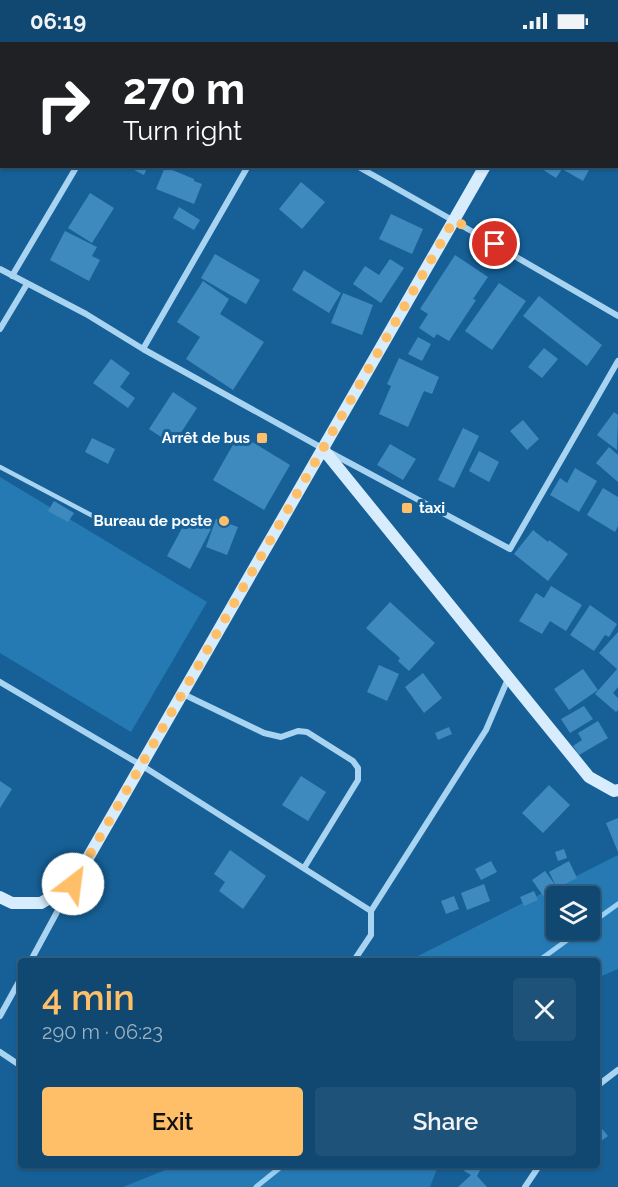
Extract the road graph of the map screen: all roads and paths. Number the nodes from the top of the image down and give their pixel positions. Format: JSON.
{"nodes":[{"id":1,"x":76,"y":168,"type":"edge"},
{"id":2,"x":247,"y":168,"type":"edge"},
{"id":3,"x":361,"y":168,"type":"edge"},
{"id":4,"x":484,"y":168,"type":"edge"},
{"id":5,"x":454,"y":220,"type":"junction"},
{"id":6,"x":0,"y":269,"type":"edge"},
{"id":7,"x":12,"y":276,"type":"junction"},
{"id":8,"x":27,"y":284,"type":"junction"},
{"id":9,"x":618,"y":316,"type":"edge"},
{"id":10,"x":0,"y":329,"type":"edge"},
{"id":11,"x":143,"y":349,"type":"junction"},
{"id":12,"x":618,"y":361,"type":"edge"},
{"id":13,"x":323,"y":449,"type":"junction"},
{"id":14,"x":0,"y":467,"type":"edge"},
{"id":15,"x":93,"y":516,"type":"dead end"},
{"id":16,"x":508,"y":679,"type":"junction"},
{"id":17,"x":0,"y":682,"type":"edge"},
{"id":18,"x":182,"y":693,"type":"junction"},
{"id":19,"x":141,"y":765,"type":"junction"},
{"id":20,"x":618,"y":790,"type":"edge"},
{"id":21,"x":304,"y":868,"type":"junction"},
{"id":22,"x":73,"y":884,"type":"junction"},
{"id":23,"x":0,"y":897,"type":"edge"},
{"id":24,"x":371,"y":911,"type":"junction"},
{"id":25,"x":32,"y":958,"type":"edge"},
{"id":26,"x":356,"y":958,"type":"edge"},
{"id":27,"x":18,"y":983,"type":"edge"},
{"id":28,"x":0,"y":1016,"type":"edge"},
{"id":29,"x":0,"y":1052,"type":"edge"},
{"id":30,"x":18,"y":1064,"type":"edge"},
{"id":31,"x":618,"y":1070,"type":"edge"},
{"id":32,"x":600,"y":1084,"type":"edge"},
{"id":33,"x":538,"y":1168,"type":"edge"},
{"id":34,"x":525,"y":1187,"type":"edge"}],
"edges":[{"from":1,"to":7,"type":"street"},
{"from":2,"to":11,"type":"street"},
{"from":3,"to":5,"type":"street"},
{"from":4,"to":5,"type":"main road"},
{"from":5,"to":9,"type":"street"},
{"from":5,"to":13,"type":"main road"},
{"from":6,"to":7,"type":"street"},
{"from":7,"to":8,"type":"street"},
{"from":8,"to":10,"type":"street"},
{"from":8,"to":11,"type":"street"},
{"from":11,"to":13,"type":"street"},
{"from":12,"to":13,"type":"street"},
{"from":13,"to":16,"type":"main road"},
{"from":13,"to":18,"type":"main road"},
{"from":14,"to":15,"type":"lane"},
{"from":16,"to":20,"type":"main road"},
{"from":16,"to":24,"type":"street"},
{"from":17,"to":19,"type":"street"},
{"from":18,"to":19,"type":"main road"},
{"from":18,"to":21,"type":"street"},
{"from":19,"to":21,"type":"street"},
{"from":19,"to":22,"type":"main road"},
{"from":21,"to":24,"type":"street"},
{"from":22,"to":23,"type":"main road"},
{"from":22,"to":25,"type":"street"},
{"from":24,"to":26,"type":"street"},
{"from":27,"to":28,"type":"street"},
{"from":29,"to":30,"type":"street"},
{"from":31,"to":32,"type":"street"},
{"from":33,"to":34,"type":"street"}]}
